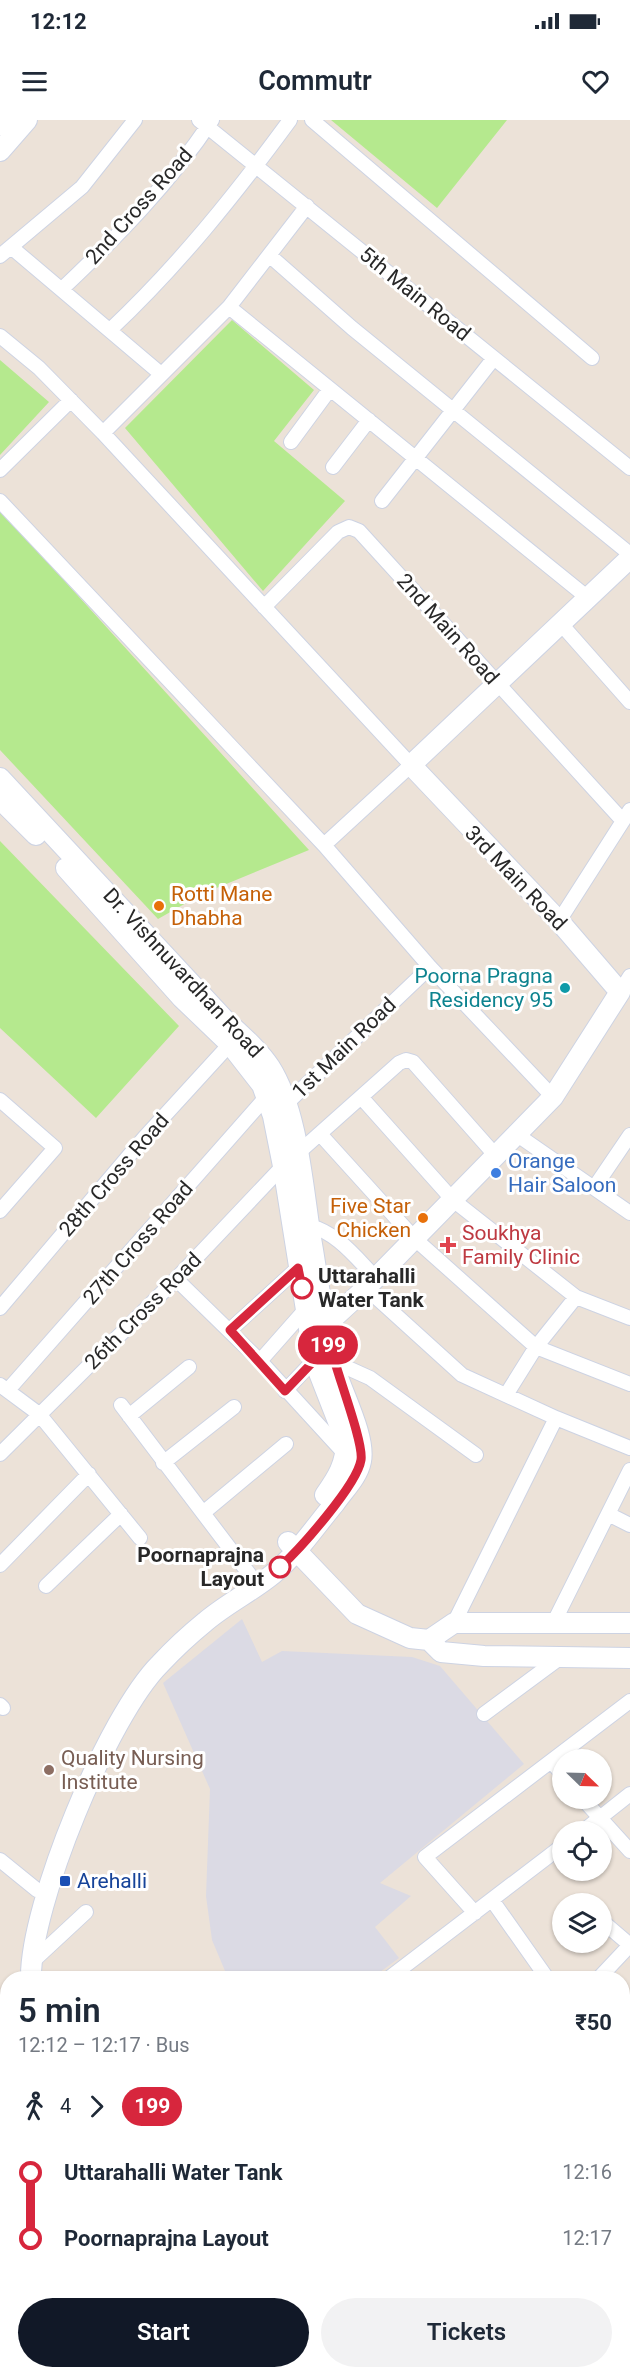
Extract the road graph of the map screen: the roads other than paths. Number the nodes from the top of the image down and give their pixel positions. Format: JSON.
{"nodes":[{"id":1,"x":4,"y":120,"type":"edge"},
{"id":2,"x":27,"y":120,"type":"edge"},
{"id":3,"x":135,"y":120,"type":"edge"},
{"id":4,"x":290,"y":120,"type":"edge"},
{"id":5,"x":312,"y":120,"type":"edge"},
{"id":6,"x":206,"y":122,"type":"edge"},
{"id":7,"x":0,"y":125,"type":"edge"},
{"id":8,"x":0,"y":151,"type":"edge"},
{"id":9,"x":256,"y":166,"type":"junction"},
{"id":10,"x":307,"y":206,"type":"junction"},
{"id":11,"x":5,"y":251,"type":"edge"},
{"id":12,"x":269,"y":255,"type":"junction"},
{"id":13,"x":62,"y":289,"type":"junction"},
{"id":14,"x":229,"y":307,"type":"junction"},
{"id":15,"x":110,"y":330,"type":"junction"},
{"id":16,"x":0,"y":336,"type":"edge"},
{"id":17,"x":494,"y":358,"type":"junction"},
{"id":18,"x":592,"y":358,"type":"dead end"},
{"id":19,"x":161,"y":374,"type":"junction"},
{"id":20,"x":330,"y":389,"type":"junction"},
{"id":21,"x":71,"y":400,"type":"junction"},
{"id":22,"x":454,"y":411,"type":"junction"},
{"id":23,"x":369,"y":420,"type":"junction"},
{"id":24,"x":103,"y":433,"type":"junction"},
{"id":25,"x":291,"y":442,"type":"dead end"},
{"id":26,"x":416,"y":459,"type":"junction"},
{"id":27,"x":333,"y":467,"type":"dead end"},
{"id":28,"x":630,"y":468,"type":"edge"},
{"id":29,"x":0,"y":470,"type":"edge"},
{"id":30,"x":0,"y":501,"type":"edge"},
{"id":31,"x":382,"y":501,"type":"dead end"},
{"id":32,"x":630,"y":556,"type":"edge"},
{"id":33,"x":588,"y":598,"type":"junction"},
{"id":34,"x":264,"y":607,"type":"junction"},
{"id":35,"x":561,"y":624,"type":"junction"},
{"id":36,"x":498,"y":684,"type":"junction"},
{"id":37,"x":630,"y":702,"type":"edge"},
{"id":38,"x":411,"y":765,"type":"junction"},
{"id":39,"x":0,"y":778,"type":"edge"},
{"id":40,"x":0,"y":799,"type":"edge"},
{"id":41,"x":627,"y":816,"type":"edge"},
{"id":42,"x":324,"y":845,"type":"junction"},
{"id":43,"x":559,"y":921,"type":"junction"},
{"id":44,"x":430,"y":967,"type":"junction"},
{"id":45,"x":625,"y":984,"type":"edge"},
{"id":46,"x":230,"y":1044,"type":"junction"},
{"id":47,"x":267,"y":1096,"type":"junction"},
{"id":48,"x":361,"y":1097,"type":"junction"},
{"id":49,"x":553,"y":1097,"type":"junction"},
{"id":50,"x":285,"y":1105,"type":"junction"},
{"id":51,"x":3,"y":1108,"type":"edge"},
{"id":52,"x":320,"y":1134,"type":"junction"},
{"id":53,"x":516,"y":1134,"type":"junction"},
{"id":54,"x":630,"y":1136,"type":"edge"},
{"id":55,"x":496,"y":1156,"type":"junction"},
{"id":56,"x":291,"y":1161,"type":"junction"},
{"id":57,"x":594,"y":1188,"type":"junction"},
{"id":58,"x":453,"y":1200,"type":"junction"},
{"id":59,"x":0,"y":1211,"type":"edge"},
{"id":60,"x":630,"y":1213,"type":"edge"},
{"id":61,"x":309,"y":1226,"type":"junction"},
{"id":62,"x":415,"y":1239,"type":"junction"},
{"id":63,"x":298,"y":1268,"type":"junction"},
{"id":64,"x":176,"y":1279,"type":"junction"},
{"id":65,"x":371,"y":1283,"type":"junction"},
{"id":66,"x":576,"y":1297,"type":"junction"},
{"id":67,"x":0,"y":1308,"type":"edge"},
{"id":68,"x":304,"y":1310,"type":"junction"},
{"id":69,"x":630,"y":1318,"type":"edge"},
{"id":70,"x":230,"y":1330,"type":"junction"},
{"id":71,"x":327,"y":1334,"type":"junction"},
{"id":72,"x":310,"y":1339,"type":"junction"},
{"id":73,"x":536,"y":1347,"type":"junction"},
{"id":74,"x":314,"y":1360,"type":"junction"},
{"id":75,"x":260,"y":1361,"type":"junction"},
{"id":76,"x":189,"y":1367,"type":"dead end"},
{"id":77,"x":335,"y":1368,"type":"junction"},
{"id":78,"x":630,"y":1384,"type":"edge"},
{"id":79,"x":4,"y":1387,"type":"edge"},
{"id":80,"x":285,"y":1391,"type":"junction"},
{"id":81,"x":506,"y":1395,"type":"junction"},
{"id":82,"x":234,"y":1407,"type":"dead end"},
{"id":83,"x":39,"y":1414,"type":"junction"},
{"id":84,"x":556,"y":1418,"type":"junction"},
{"id":85,"x":286,"y":1444,"type":"dead end"},
{"id":86,"x":630,"y":1449,"type":"edge"},
{"id":87,"x":0,"y":1454,"type":"edge"},
{"id":88,"x":346,"y":1455,"type":"junction"},
{"id":89,"x":476,"y":1455,"type":"dead end"},
{"id":90,"x":163,"y":1463,"type":"junction"},
{"id":91,"x":630,"y":1470,"type":"edge"},
{"id":92,"x":88,"y":1474,"type":"junction"},
{"id":93,"x":121,"y":1514,"type":"junction"},
{"id":94,"x":203,"y":1514,"type":"junction"},
{"id":95,"x":610,"y":1515,"type":"junction"},
{"id":96,"x":630,"y":1525,"type":"edge"},
{"id":97,"x":140,"y":1538,"type":"dead end"},
{"id":98,"x":292,"y":1547,"type":"junction"},
{"id":99,"x":0,"y":1565,"type":"edge"},
{"id":100,"x":250,"y":1575,"type":"junction"},
{"id":101,"x":46,"y":1586,"type":"dead end"},
{"id":102,"x":554,"y":1622,"type":"junction"},
{"id":103,"x":454,"y":1623,"type":"junction"},
{"id":104,"x":630,"y":1623,"type":"edge"},
{"id":105,"x":429,"y":1640,"type":"junction"},
{"id":106,"x":563,"y":1656,"type":"junction"},
{"id":107,"x":630,"y":1658,"type":"edge"},
{"id":108,"x":630,"y":1701,"type":"edge"},
{"id":109,"x":484,"y":1714,"type":"dead end"},
{"id":110,"x":551,"y":1761,"type":"joint"},
{"id":111,"x":630,"y":1794,"type":"edge"},
{"id":112,"x":591,"y":1809,"type":"edge"},
{"id":113,"x":599,"y":1819,"type":"junction"},
{"id":114,"x":596,"y":1821,"type":"edge"},
{"id":115,"x":630,"y":1851,"type":"edge"},
{"id":116,"x":552,"y":1854,"type":"edge"},
{"id":117,"x":0,"y":1861,"type":"edge"},
{"id":118,"x":37,"y":1890,"type":"junction"},
{"id":119,"x":492,"y":1900,"type":"junction"},
{"id":120,"x":86,"y":1912,"type":"dead end"},
{"id":121,"x":475,"y":1913,"type":"junction"},
{"id":122,"x":612,"y":1930,"type":"edge"},
{"id":123,"x":630,"y":1945,"type":"edge"},
{"id":124,"x":19,"y":1971,"type":"edge"},
{"id":125,"x":31,"y":1971,"type":"edge"},
{"id":126,"x":398,"y":1971,"type":"edge"},
{"id":127,"x":542,"y":1971,"type":"edge"},
{"id":128,"x":606,"y":1971,"type":"edge"}],
"edges":[{"from":1,"to":7,"type":"main road"},
{"from":2,"to":8,"type":"main road"},
{"from":3,"to":11,"type":"street"},
{"from":4,"to":9,"type":"street"},
{"from":5,"to":18,"type":"street"},
{"from":6,"to":9,"type":"street","name":"5th Main Road"},
{"from":6,"to":13,"type":"street","name":"2nd Cross Road"},
{"from":9,"to":10,"type":"street","name":"5th Main Road"},
{"from":9,"to":15,"type":"street"},
{"from":10,"to":12,"type":"street"},
{"from":10,"to":17,"type":"street","name":"5th Main Road"},
{"from":11,"to":13,"type":"street"},
{"from":12,"to":14,"type":"street"},
{"from":12,"to":22,"type":"street"},
{"from":13,"to":15,"type":"street"},
{"from":14,"to":19,"type":"street"},
{"from":14,"to":20,"type":"street"},
{"from":15,"to":19,"type":"street"},
{"from":16,"to":21,"type":"street"},
{"from":17,"to":22,"type":"street"},
{"from":17,"to":28,"type":"street","name":"5th Main Road"},
{"from":19,"to":24,"type":"street"},
{"from":20,"to":23,"type":"street"},
{"from":20,"to":25,"type":"street"},
{"from":21,"to":24,"type":"street"},
{"from":21,"to":29,"type":"street"},
{"from":22,"to":26,"type":"street"},
{"from":22,"to":32,"type":"street"},
{"from":23,"to":26,"type":"street"},
{"from":23,"to":27,"type":"street"},
{"from":24,"to":34,"type":"street"},
{"from":26,"to":31,"type":"street"},
{"from":26,"to":33,"type":"street"},
{"from":30,"to":42,"type":"street"},
{"from":32,"to":33,"type":"main road"},
{"from":33,"to":35,"type":"main road"},
{"from":34,"to":36,"type":"street","name":"2nd Main Road"},
{"from":34,"to":38,"type":"street"},
{"from":35,"to":36,"type":"main road"},
{"from":35,"to":37,"type":"street"},
{"from":36,"to":38,"type":"main road"},
{"from":36,"to":41,"type":"street","name":"2nd Main Road"},
{"from":38,"to":42,"type":"street"},
{"from":38,"to":43,"type":"main road","name":"3rd Main Road"},
{"from":39,"to":50,"type":"main road","name":"Dr. Vishnuvardhan Road"},
{"from":40,"to":46,"type":"main road","name":"Dr. Vishnuvardhan Road"},
{"from":41,"to":43,"type":"street"},
{"from":42,"to":44,"type":"street"},
{"from":43,"to":45,"type":"main road","name":"3rd Main Road"},
{"from":44,"to":49,"type":"street"},
{"from":44,"to":50,"type":"street","name":"1st Main Road"},
{"from":45,"to":49,"type":"main road"},
{"from":46,"to":47,"type":"main road","name":"Dr. Vishnuvardhan Road"},
{"from":46,"to":67,"type":"street","name":"28th Cross Road"},
{"from":47,"to":56,"type":"main road","name":"Dr. Vishnuvardhan Road"},
{"from":47,"to":79,"type":"street","name":"27th Cross Road"},
{"from":48,"to":52,"type":"street","name":"26th Cross Road"},
{"from":48,"to":55,"type":"street","name":"26th Cross Road"},
{"from":48,"to":58,"type":"street"},
{"from":49,"to":53,"type":"main road"},
{"from":50,"to":56,"type":"main road","name":"Dr. Vishnuvardhan Road"},
{"from":51,"to":59,"type":"street"},
{"from":52,"to":56,"type":"street","name":"26th Cross Road"},
{"from":52,"to":62,"type":"street"},
{"from":53,"to":55,"type":"main road"},
{"from":53,"to":57,"type":"street"},
{"from":54,"to":57,"type":"street"},
{"from":55,"to":58,"type":"main road"},
{"from":56,"to":61,"type":"main road","name":"Dr. Vishnuvardhan Road"},
{"from":56,"to":63,"type":"main road","name":"Dr. Vishnuvardhan Road"},
{"from":56,"to":64,"type":"street","name":"26th Cross Road"},
{"from":57,"to":60,"type":"street"},
{"from":58,"to":62,"type":"main road"},
{"from":58,"to":66,"type":"street"},
{"from":61,"to":65,"type":"street"},
{"from":61,"to":71,"type":"main road","name":"Dr. Vishnuvardhan Road"},
{"from":62,"to":65,"type":"main road"},
{"from":62,"to":73,"type":"street"},
{"from":63,"to":68,"type":"main road","name":"Dr. Vishnuvardhan Road"},
{"from":63,"to":70,"type":"street"},
{"from":64,"to":70,"type":"street"},
{"from":64,"to":83,"type":"street","name":"26th Cross Road"},
{"from":65,"to":71,"type":"main road"},
{"from":65,"to":81,"type":"street"},
{"from":66,"to":69,"type":"street"},
{"from":66,"to":73,"type":"street"},
{"from":68,"to":72,"type":"main road","name":"Dr. Vishnuvardhan Road"},
{"from":68,"to":75,"type":"street"},
{"from":70,"to":75,"type":"street"},
{"from":71,"to":72,"type":"main road"},
{"from":71,"to":74,"type":"street"},
{"from":71,"to":77,"type":"main road","name":"Dr. Vishnuvardhan Road"},
{"from":72,"to":74,"type":"main road","name":"Dr. Vishnuvardhan Road"},
{"from":73,"to":78,"type":"street"},
{"from":73,"to":81,"type":"street"},
{"from":74,"to":80,"type":"street"},
{"from":74,"to":88,"type":"main road","name":"Dr. Vishnuvardhan Road"},
{"from":75,"to":80,"type":"street"},
{"from":76,"to":90,"type":"street"},
{"from":77,"to":89,"type":"street"},
{"from":77,"to":98,"type":"main road","name":"Dr. Vishnuvardhan Road"},
{"from":79,"to":83,"type":"street"},
{"from":80,"to":88,"type":"street"},
{"from":81,"to":84,"type":"street"},
{"from":82,"to":90,"type":"street"},
{"from":83,"to":87,"type":"street","name":"26th Cross Road"},
{"from":83,"to":92,"type":"street"},
{"from":84,"to":86,"type":"street"},
{"from":84,"to":103,"type":"street"},
{"from":85,"to":94,"type":"street"},
{"from":88,"to":98,"type":"main road","name":"Dr. Vishnuvardhan Road"},
{"from":90,"to":94,"type":"street"},
{"from":91,"to":95,"type":"street"},
{"from":92,"to":93,"type":"street"},
{"from":92,"to":99,"type":"street"},
{"from":93,"to":97,"type":"street"},
{"from":93,"to":101,"type":"street"},
{"from":94,"to":100,"type":"street"},
{"from":95,"to":96,"type":"street"},
{"from":95,"to":102,"type":"street"},
{"from":98,"to":100,"type":"main road","name":"Dr. Vishnuvardhan Road"},
{"from":98,"to":105,"type":"main road"},
{"from":98,"to":125,"type":"main road","name":"Dr. Vishnuvardhan Road"},
{"from":100,"to":118,"type":"main road","name":"Dr. Vishnuvardhan Road"},
{"from":102,"to":103,"type":"main road"},
{"from":102,"to":104,"type":"main road"},
{"from":103,"to":105,"type":"main road"},
{"from":105,"to":106,"type":"main road"},
{"from":106,"to":107,"type":"main road"},
{"from":106,"to":109,"type":"street"},
{"from":108,"to":110,"type":"street"},
{"from":110,"to":121,"type":"street"},
{"from":111,"to":113,"type":"street"},
{"from":112,"to":113,"type":"street"},
{"from":113,"to":114,"type":"street"},
{"from":113,"to":115,"type":"street"},
{"from":116,"to":119,"type":"street"},
{"from":117,"to":118,"type":"street"},
{"from":118,"to":124,"type":"main road","name":"Dr. Vishnuvardhan Road"},
{"from":119,"to":121,"type":"street"},
{"from":119,"to":127,"type":"street"},
{"from":120,"to":125,"type":"street"},
{"from":121,"to":126,"type":"street"},
{"from":122,"to":123,"type":"street"},
{"from":123,"to":128,"type":"street"}]}
